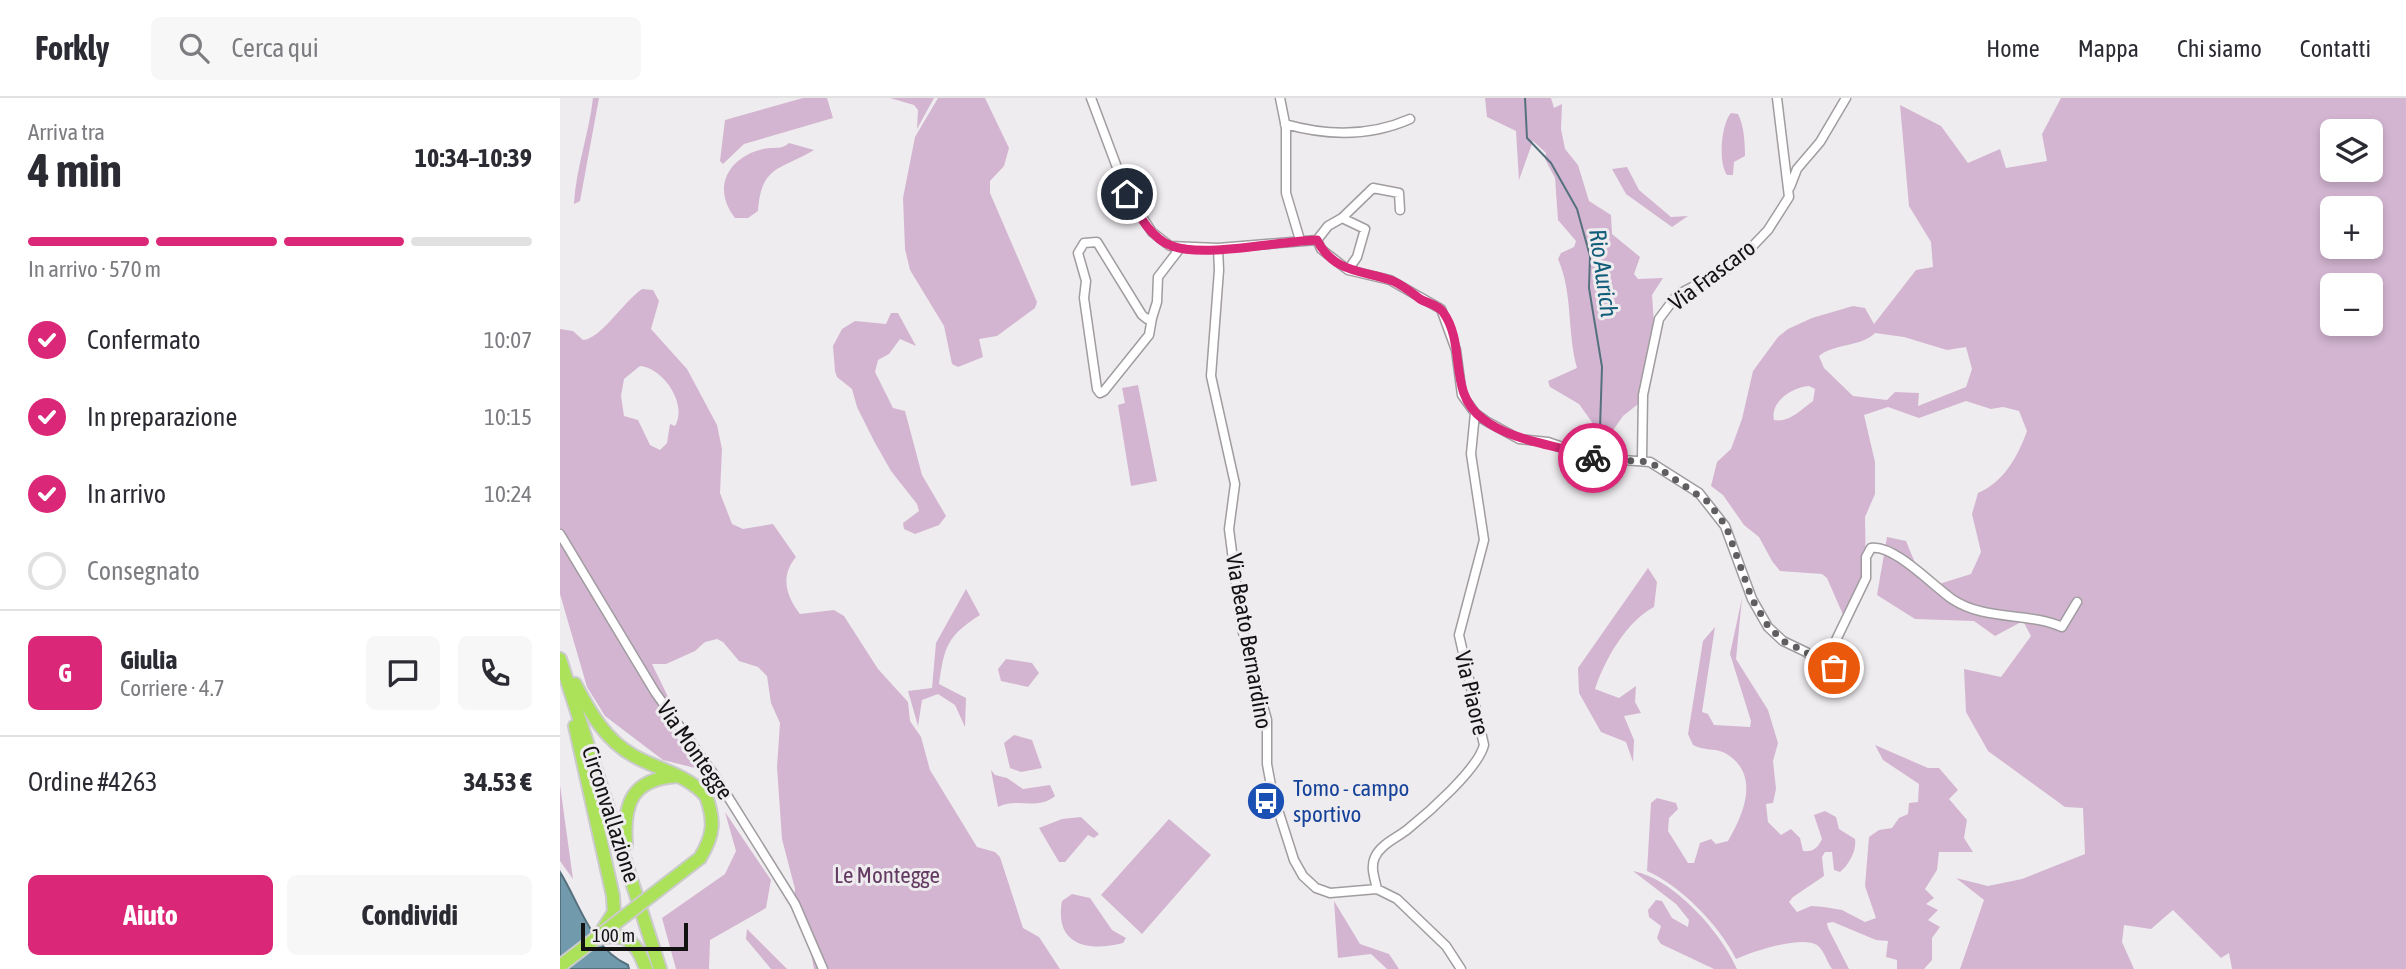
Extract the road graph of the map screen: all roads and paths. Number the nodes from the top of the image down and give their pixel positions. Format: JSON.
{"nodes":[{"id":1,"x":1091,"y":98,"type":"edge"},
{"id":2,"x":1280,"y":98,"type":"edge"},
{"id":3,"x":1776,"y":98,"type":"edge"},
{"id":4,"x":1846,"y":98,"type":"edge"},
{"id":5,"x":1409,"y":119,"type":"dead end"},
{"id":6,"x":1285,"y":124,"type":"junction"},
{"id":7,"x":1789,"y":197,"type":"junction"},
{"id":8,"x":1400,"y":210,"type":"dead end"},
{"id":9,"x":1342,"y":218,"type":"junction"},
{"id":10,"x":1300,"y":240,"type":"junction"},
{"id":11,"x":1317,"y":240,"type":"junction"},
{"id":12,"x":1181,"y":247,"type":"junction"},
{"id":13,"x":1218,"y":248,"type":"junction"},
{"id":14,"x":1348,"y":270,"type":"junction"},
{"id":15,"x":1152,"y":318,"type":"junction"},
{"id":16,"x":1475,"y":413,"type":"junction"},
{"id":17,"x":1642,"y":459,"type":"junction"},
{"id":18,"x":560,"y":534,"type":"edge"},
{"id":19,"x":2077,"y":602,"type":"dead end"},
{"id":20,"x":560,"y":659,"type":"edge"},
{"id":21,"x":566,"y":677,"type":"junction"},
{"id":22,"x":678,"y":775,"type":"junction"},
{"id":23,"x":628,"y":865,"type":"junction"},
{"id":24,"x":1377,"y":890,"type":"junction"},
{"id":25,"x":595,"y":939,"type":"junction"},
{"id":26,"x":560,"y":966,"type":"edge"},
{"id":27,"x":646,"y":969,"type":"edge"},
{"id":28,"x":660,"y":969,"type":"edge"},
{"id":29,"x":823,"y":969,"type":"edge"},
{"id":30,"x":1461,"y":969,"type":"edge"}],
"edges":[{"from":1,"to":12,"type":"street"},
{"from":2,"to":6,"type":"street"},
{"from":3,"to":7,"type":"street"},
{"from":4,"to":7,"type":"street","name":"Via Frascaro"},
{"from":5,"to":6,"type":"street"},
{"from":6,"to":10,"type":"street"},
{"from":7,"to":17,"type":"street","name":"Via Frascaro"},
{"from":8,"to":9,"type":"street"},
{"from":9,"to":11,"type":"street"},
{"from":9,"to":14,"type":"street"},
{"from":10,"to":11,"type":"street"},
{"from":10,"to":13,"type":"street"},
{"from":11,"to":14,"type":"street"},
{"from":12,"to":13,"type":"street"},
{"from":12,"to":15,"type":"street"},
{"from":13,"to":24,"type":"street","name":"Via Beato Bernardino"},
{"from":14,"to":16,"type":"street"},
{"from":15,"to":15,"type":"street"},
{"from":16,"to":17,"type":"street"},
{"from":16,"to":24,"type":"street","name":"Via Piaore"},
{"from":17,"to":19,"type":"street"},
{"from":18,"to":29,"type":"street","name":"Via Montegge"},
{"from":20,"to":21,"type":"highway","name":"Circonvallazione"},
{"from":20,"to":22,"type":"highway"},
{"from":21,"to":23,"type":"highway","name":"Circonvallazione"},
{"from":21,"to":25,"type":"highway","bridge":true},
{"from":22,"to":23,"type":"highway"},
{"from":22,"to":25,"type":"highway","bridge":true},
{"from":23,"to":28,"type":"highway","name":"Circonvallazione"},
{"from":24,"to":30,"type":"street"},
{"from":25,"to":26,"type":"highway","bridge":true},
{"from":25,"to":27,"type":"highway"}]}
